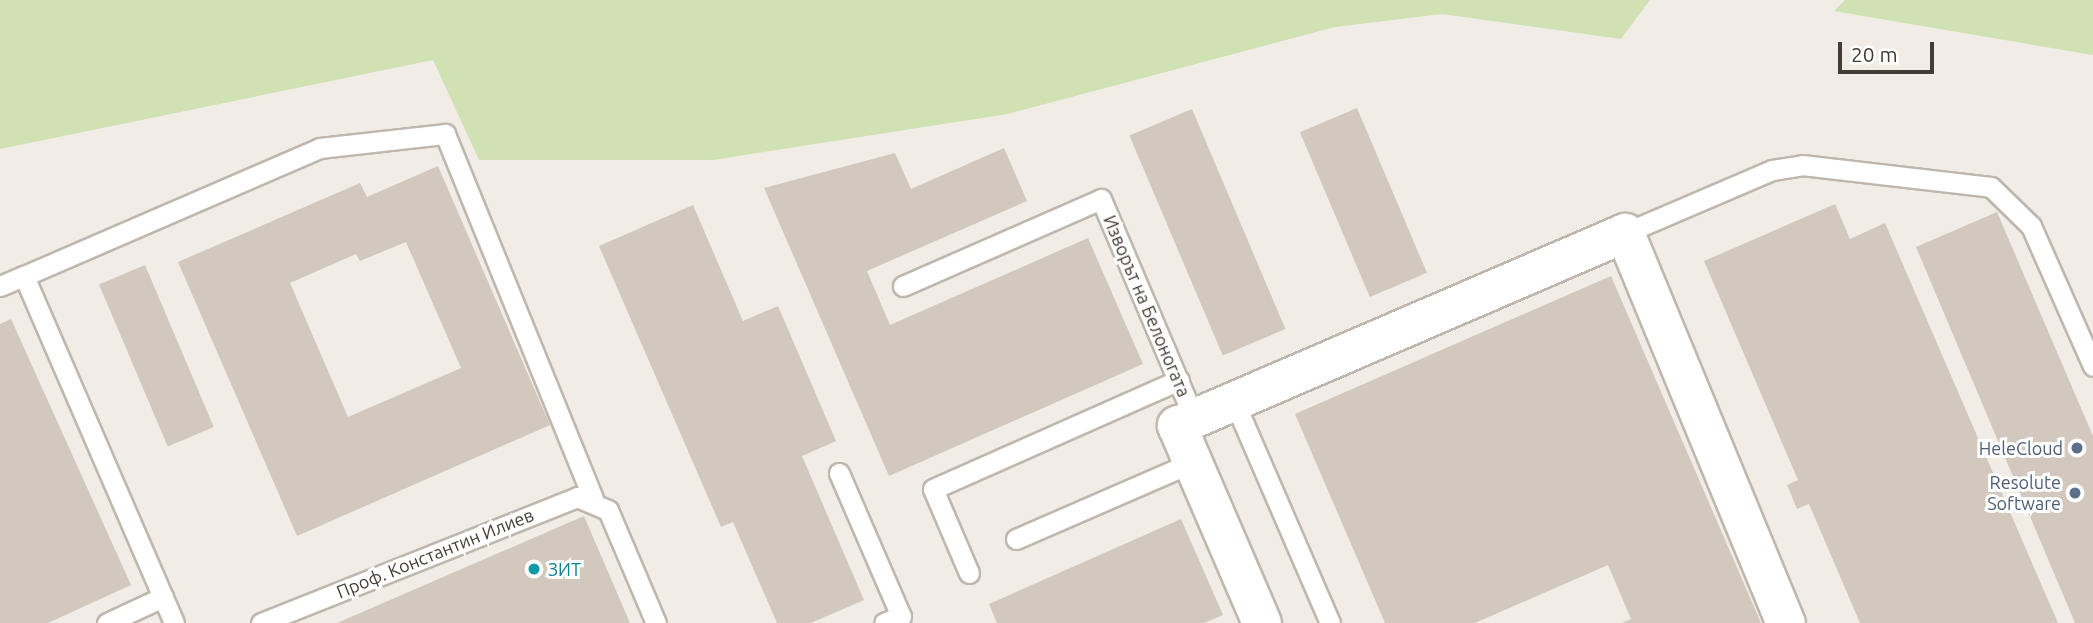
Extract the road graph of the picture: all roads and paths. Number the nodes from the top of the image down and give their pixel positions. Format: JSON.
{"nodes":[{"id":1,"x":1625,"y":233,"type":"junction"},
{"id":2,"x":24,"y":276,"type":"junction"},
{"id":3,"x":0,"y":286,"type":"edge"},
{"id":4,"x":903,"y":286,"type":"dead end"},
{"id":5,"x":2093,"y":366,"type":"edge"},
{"id":6,"x":1178,"y":380,"type":"junction"},
{"id":7,"x":1234,"y":401,"type":"junction"},
{"id":8,"x":1186,"y":422,"type":"junction"},
{"id":9,"x":1193,"y":462,"type":"junction"},
{"id":10,"x":839,"y":473,"type":"dead end"},
{"id":11,"x":601,"y":504,"type":"junction"},
{"id":12,"x":1016,"y":539,"type":"dead end"},
{"id":13,"x":970,"y":573,"type":"dead end"},
{"id":14,"x":163,"y":597,"type":"junction"},
{"id":15,"x":107,"y":623,"type":"edge"},
{"id":16,"x":174,"y":623,"type":"edge"},
{"id":17,"x":261,"y":623,"type":"edge"},
{"id":18,"x":656,"y":623,"type":"edge"},
{"id":19,"x":884,"y":623,"type":"edge"},
{"id":20,"x":1262,"y":623,"type":"edge"},
{"id":21,"x":1330,"y":623,"type":"edge"},
{"id":22,"x":1786,"y":623,"type":"edge"}],
"edges":[{"from":1,"to":5,"type":"lane"},
{"from":1,"to":7,"type":"street"},
{"from":1,"to":22,"type":"street"},
{"from":2,"to":3,"type":"lane"},
{"from":2,"to":11,"type":"lane"},
{"from":2,"to":14,"type":"lane"},
{"from":4,"to":6,"type":"lane","name":"Изворът на Белоногата"},
{"from":6,"to":8,"type":"lane","name":"Изворът на Белоногата"},
{"from":6,"to":13,"type":"lane"},
{"from":7,"to":8,"type":"street"},
{"from":7,"to":21,"type":"lane"},
{"from":8,"to":9,"type":"street","name":"Изворът на Белоногата"},
{"from":9,"to":12,"type":"lane"},
{"from":9,"to":20,"type":"street","name":"Изворът на Белоногата"},
{"from":10,"to":19,"type":"lane"},
{"from":11,"to":17,"type":"lane","name":"Проф. Константин Илиев"},
{"from":11,"to":18,"type":"lane"},
{"from":14,"to":15,"type":"lane"},
{"from":14,"to":16,"type":"lane"}]}
